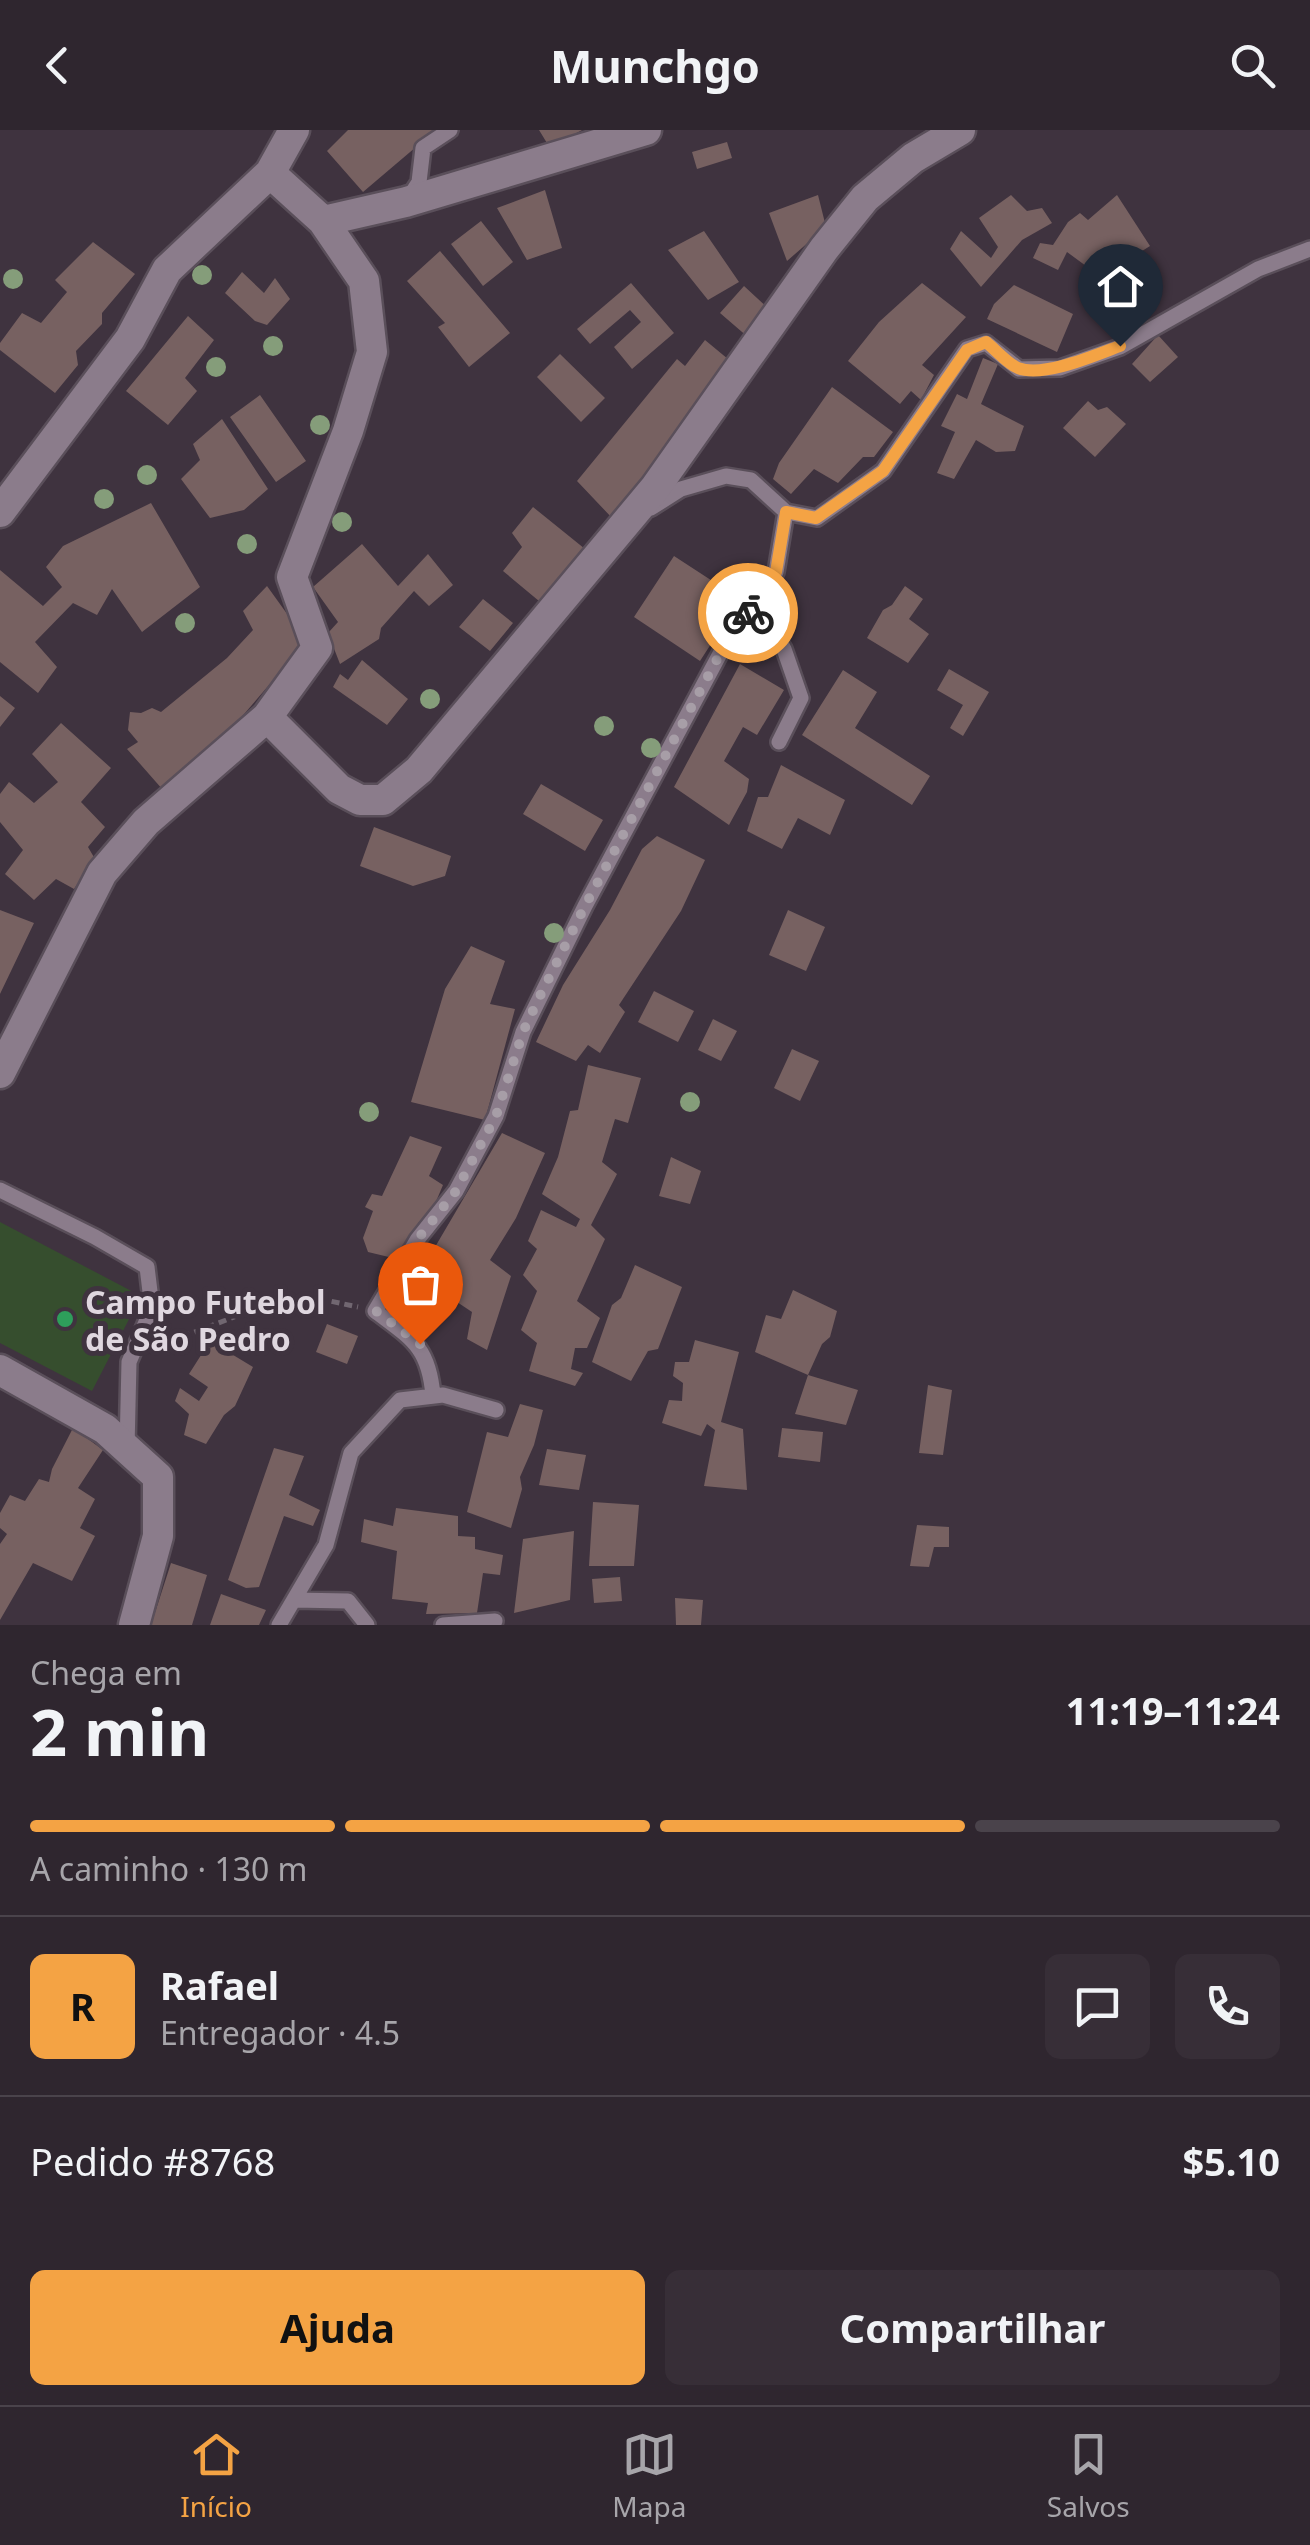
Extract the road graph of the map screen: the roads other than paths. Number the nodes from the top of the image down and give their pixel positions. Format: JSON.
{"nodes":[{"id":1,"x":294,"y":130,"type":"edge"},
{"id":2,"x":450,"y":130,"type":"edge"},
{"id":3,"x":646,"y":130,"type":"edge"},
{"id":4,"x":960,"y":130,"type":"edge"},
{"id":5,"x":270,"y":173,"type":"junction"},
{"id":6,"x":406,"y":202,"type":"junction"},
{"id":7,"x":323,"y":220,"type":"junction"},
{"id":8,"x":1310,"y":249,"type":"edge"},
{"id":9,"x":0,"y":512,"type":"edge"},
{"id":10,"x":786,"y":512,"type":"junction"},
{"id":11,"x":626,"y":524,"type":"junction"},
{"id":12,"x":756,"y":602,"type":"junction"},
{"id":13,"x":267,"y":716,"type":"junction"},
{"id":14,"x":780,"y":742,"type":"dead end"},
{"id":15,"x":0,"y":1073,"type":"edge"},
{"id":16,"x":0,"y":1190,"type":"edge"},
{"id":17,"x":0,"y":1370,"type":"edge"},
{"id":18,"x":433,"y":1396,"type":"junction"},
{"id":19,"x":496,"y":1410,"type":"dead end"},
{"id":20,"x":126,"y":1448,"type":"junction"},
{"id":21,"x":294,"y":1600,"type":"junction"},
{"id":22,"x":494,"y":1622,"type":"dead end"},
{"id":23,"x":134,"y":1625,"type":"edge"},
{"id":24,"x":279,"y":1625,"type":"edge"},
{"id":25,"x":367,"y":1625,"type":"edge"},
{"id":26,"x":443,"y":1625,"type":"edge"}],
"edges":[{"from":1,"to":5,"type":"street"},
{"from":2,"to":6,"type":"lane"},
{"from":3,"to":6,"type":"street"},
{"from":4,"to":11,"type":"street"},
{"from":5,"to":7,"type":"street"},
{"from":5,"to":9,"type":"street"},
{"from":6,"to":7,"type":"street"},
{"from":7,"to":13,"type":"street"},
{"from":8,"to":10,"type":"lane"},
{"from":10,"to":11,"type":"lane"},
{"from":10,"to":12,"type":"lane"},
{"from":11,"to":13,"type":"street"},
{"from":12,"to":14,"type":"lane"},
{"from":12,"to":18,"type":"lane"},
{"from":13,"to":15,"type":"street"},
{"from":16,"to":20,"type":"lane"},
{"from":17,"to":20,"type":"street"},
{"from":18,"to":19,"type":"lane"},
{"from":18,"to":21,"type":"lane"},
{"from":20,"to":23,"type":"street"},
{"from":21,"to":24,"type":"lane"},
{"from":21,"to":25,"type":"lane"},
{"from":22,"to":26,"type":"lane"}]}
